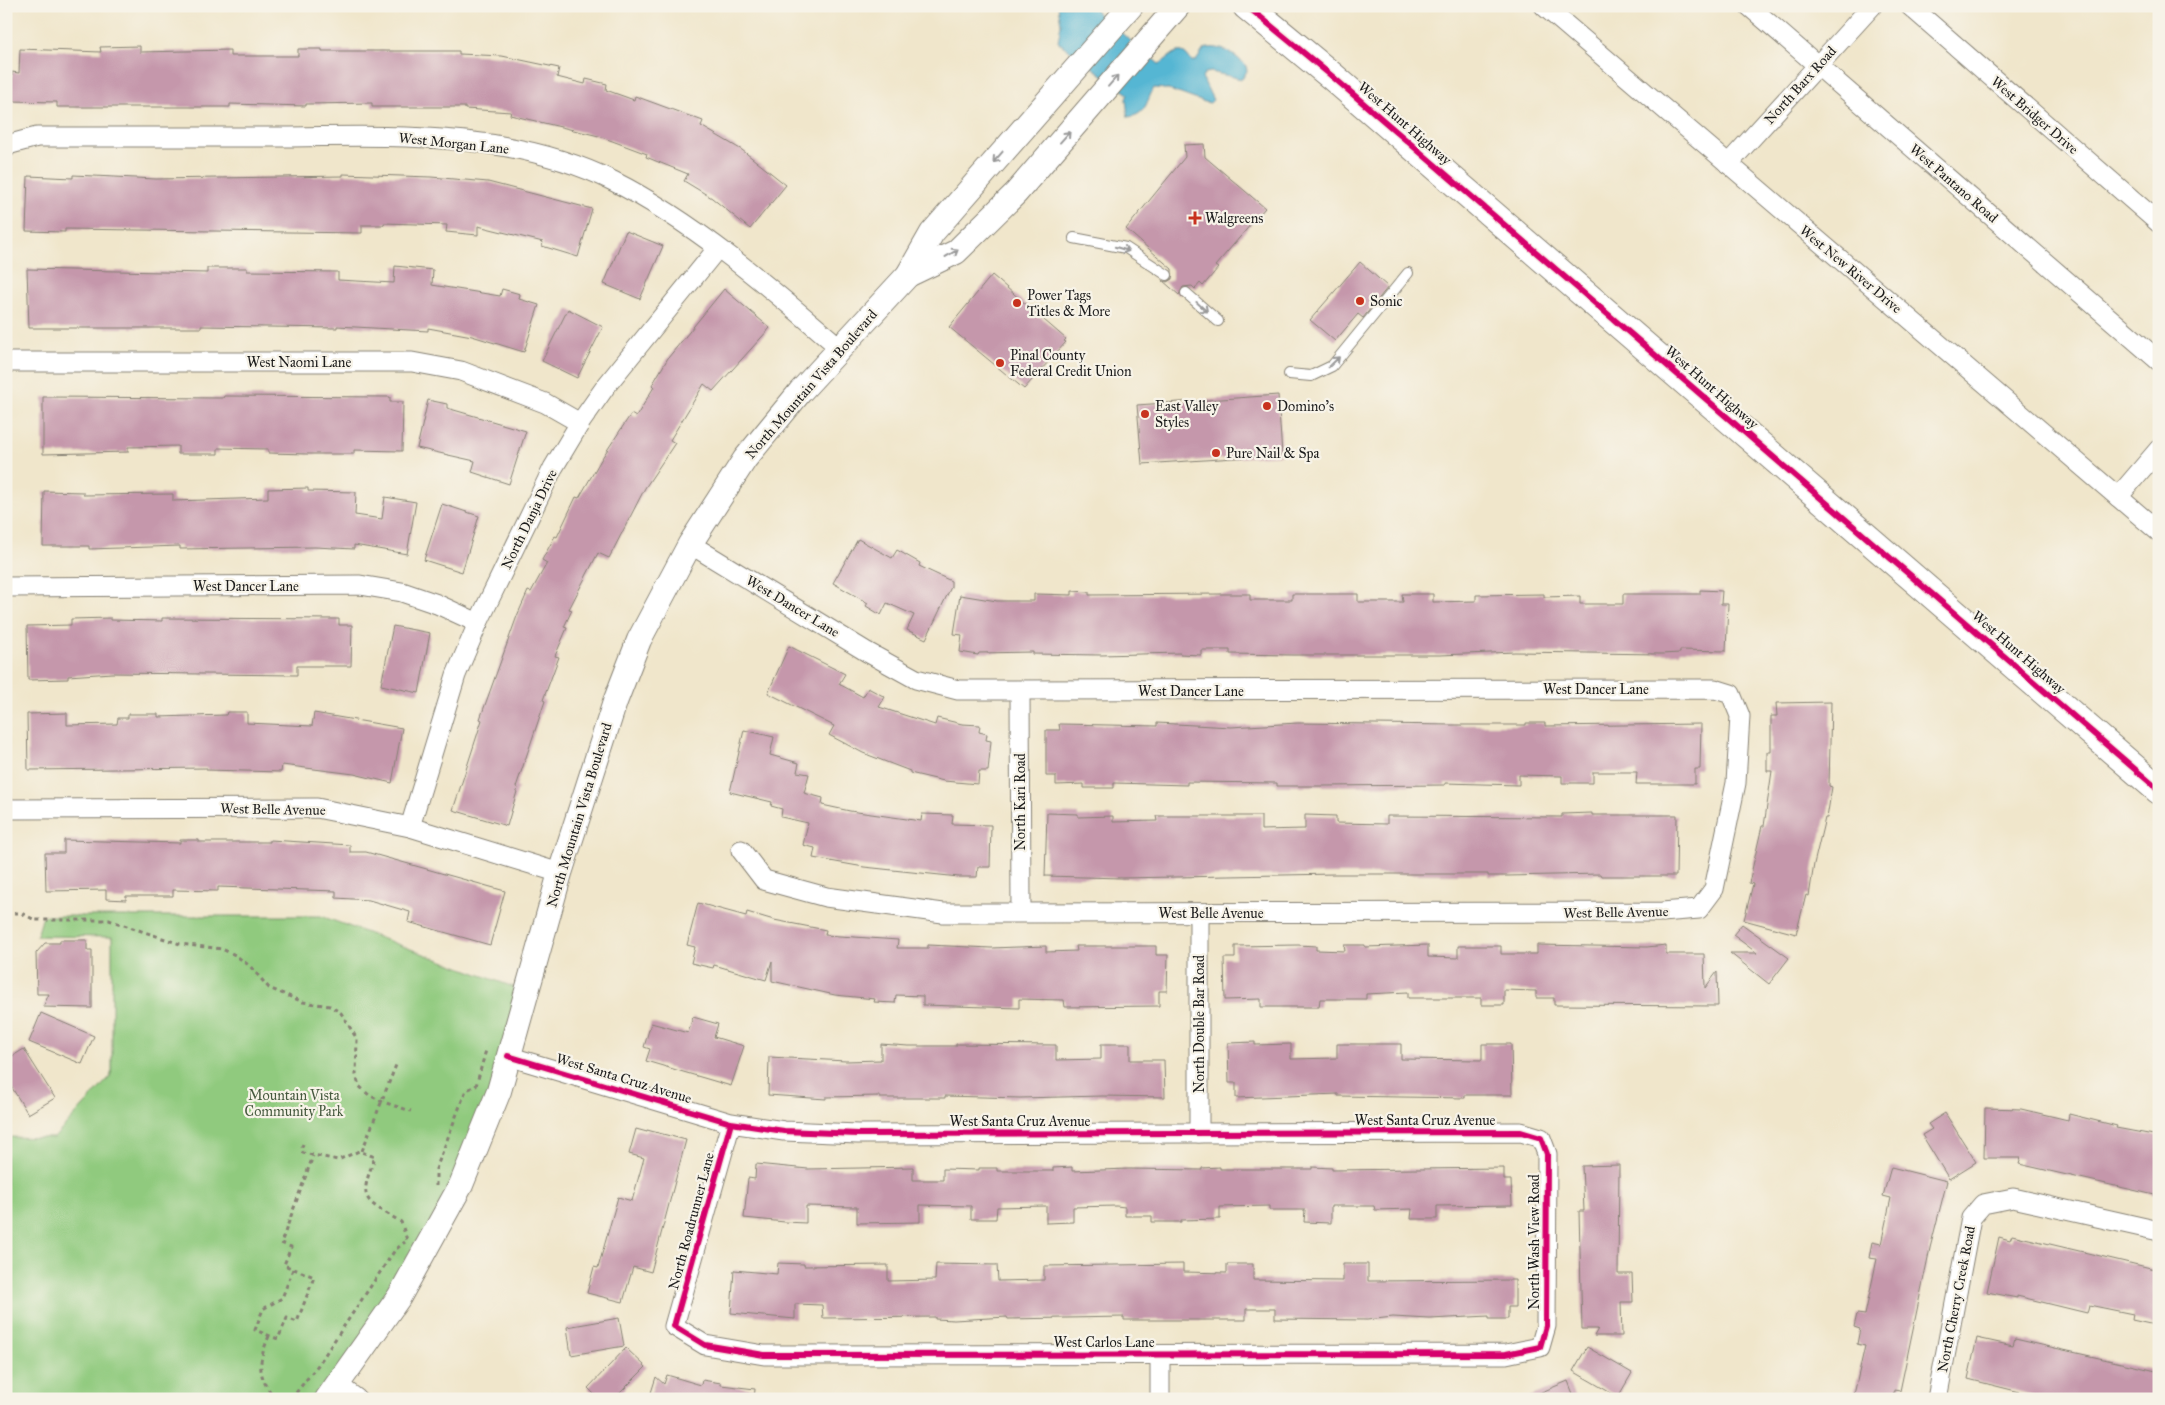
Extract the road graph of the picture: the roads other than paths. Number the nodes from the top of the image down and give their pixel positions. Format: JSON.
{"nodes":[{"id":1,"x":1131,"y":6,"type":"edge"},
{"id":2,"x":1247,"y":6,"type":"edge"},
{"id":3,"x":1544,"y":6,"type":"edge"},
{"id":4,"x":1749,"y":6,"type":"edge"},
{"id":5,"x":1872,"y":6,"type":"edge"},
{"id":6,"x":1910,"y":6,"type":"edge"},
{"id":7,"x":1177,"y":7,"type":"edge"},
{"id":8,"x":1818,"y":66,"type":"junction"},
{"id":9,"x":7,"y":146,"type":"edge"},
{"id":10,"x":1728,"y":164,"type":"junction"},
{"id":11,"x":2159,"y":223,"type":"edge"},
{"id":12,"x":1074,"y":238,"type":"dead end"},
{"id":13,"x":717,"y":249,"type":"junction"},
{"id":14,"x":1408,"y":273,"type":"dead end"},
{"id":15,"x":908,"y":275,"type":"junction"},
{"id":16,"x":1167,"y":275,"type":"dead end"},
{"id":17,"x":1186,"y":293,"type":"dead end"},
{"id":18,"x":1218,"y":321,"type":"dead end"},
{"id":19,"x":840,"y":348,"type":"junction"},
{"id":20,"x":2159,"y":361,"type":"edge"},
{"id":21,"x":6,"y":362,"type":"edge"},
{"id":22,"x":1290,"y":374,"type":"dead end"},
{"id":23,"x":580,"y":423,"type":"junction"},
{"id":24,"x":2159,"y":449,"type":"edge"},
{"id":25,"x":2118,"y":497,"type":"junction"},
{"id":26,"x":2159,"y":532,"type":"edge"},
{"id":27,"x":690,"y":544,"type":"junction"},
{"id":28,"x":6,"y":587,"type":"edge"},
{"id":29,"x":478,"y":623,"type":"junction"},
{"id":30,"x":1020,"y":692,"type":"junction"},
{"id":31,"x":2159,"y":790,"type":"edge"},
{"id":32,"x":6,"y":808,"type":"edge"},
{"id":33,"x":410,"y":827,"type":"junction"},
{"id":34,"x":741,"y":850,"type":"dead end"},
{"id":35,"x":560,"y":873,"type":"junction"},
{"id":36,"x":1699,"y":909,"type":"joint"},
{"id":37,"x":1021,"y":912,"type":"junction"},
{"id":38,"x":1199,"y":914,"type":"junction"},
{"id":39,"x":508,"y":1056,"type":"junction"},
{"id":40,"x":731,"y":1123,"type":"junction"},
{"id":41,"x":1199,"y":1133,"type":"junction"},
{"id":42,"x":1541,"y":1138,"type":"joint"},
{"id":43,"x":2159,"y":1231,"type":"edge"},
{"id":44,"x":674,"y":1326,"type":"joint"},
{"id":45,"x":1540,"y":1347,"type":"joint"},
{"id":46,"x":1160,"y":1355,"type":"junction"},
{"id":47,"x":333,"y":1392,"type":"edge"},
{"id":48,"x":357,"y":1399,"type":"edge"},
{"id":49,"x":1160,"y":1399,"type":"edge"},
{"id":50,"x":1936,"y":1399,"type":"edge"}],
"edges":[{"from":1,"to":15,"type":"street","name":"North Mountain Vista Boulevard","one_way":true},
{"from":2,"to":31,"type":"main road","name":"West Hunt Highway"},
{"from":3,"to":10,"type":"street","name":"West New River Drive"},
{"from":4,"to":8,"type":"street","name":"West Pantano Road"},
{"from":5,"to":8,"type":"street","name":"North Barx Road"},
{"from":6,"to":11,"type":"street","name":"West Bridger Drive"},
{"from":15,"to":7,"type":"street","name":"North Mountain Vista Boulevard","one_way":true},
{"from":8,"to":10,"type":"street","name":"North Barx Road"},
{"from":8,"to":20,"type":"street","name":"West Pantano Road"},
{"from":9,"to":13,"type":"street","name":"West Morgan Lane"},
{"from":10,"to":25,"type":"street","name":"West New River Drive"},
{"from":12,"to":16,"type":"lane","one_way":true},
{"from":13,"to":19,"type":"street","name":"West Morgan Lane"},
{"from":13,"to":23,"type":"street","name":"North Danja Drive"},
{"from":22,"to":14,"type":"lane","one_way":true},
{"from":15,"to":19,"type":"street","name":"North Mountain Vista Boulevard"},
{"from":17,"to":18,"type":"lane","one_way":true},
{"from":19,"to":27,"type":"street","name":"North Mountain Vista Boulevard"},
{"from":21,"to":23,"type":"street","name":"West Naomi Lane"},
{"from":23,"to":29,"type":"street","name":"North Danja Drive"},
{"from":24,"to":25,"type":"street"},
{"from":25,"to":26,"type":"street","name":"West New River Drive"},
{"from":27,"to":30,"type":"street","name":"West Dancer Lane"},
{"from":27,"to":35,"type":"street","name":"North Mountain Vista Boulevard"},
{"from":28,"to":29,"type":"street","name":"West Dancer Lane"},
{"from":29,"to":33,"type":"street","name":"North Danja Drive"},
{"from":30,"to":36,"type":"street","name":"West Dancer Lane"},
{"from":30,"to":37,"type":"street","name":"North Kari Road"},
{"from":32,"to":33,"type":"street","name":"West Belle Avenue"},
{"from":33,"to":35,"type":"street","name":"West Belle Avenue"},
{"from":34,"to":37,"type":"street","name":"West Belle Avenue"},
{"from":35,"to":39,"type":"street","name":"North Mountain Vista Boulevard"},
{"from":36,"to":38,"type":"street","name":"West Belle Avenue"},
{"from":37,"to":38,"type":"street","name":"West Belle Avenue"},
{"from":38,"to":41,"type":"street","name":"North Double Bar Road"},
{"from":39,"to":40,"type":"street","name":"West Santa Cruz Avenue"},
{"from":39,"to":47,"type":"street","name":"North Mountain Vista Boulevard"},
{"from":40,"to":41,"type":"street","name":"West Santa Cruz Avenue"},
{"from":40,"to":44,"type":"street","name":"North Roadrunner Lane"},
{"from":41,"to":42,"type":"street","name":"West Santa Cruz Avenue"},
{"from":42,"to":45,"type":"street","name":"North Wash View Road"},
{"from":43,"to":50,"type":"street","name":"North Cherry Creek Road"},
{"from":44,"to":46,"type":"street","name":"West Carlos Lane"},
{"from":45,"to":46,"type":"street","name":"West Carlos Lane"},
{"from":46,"to":49,"type":"street"},
{"from":47,"to":48,"type":"street"}]}
